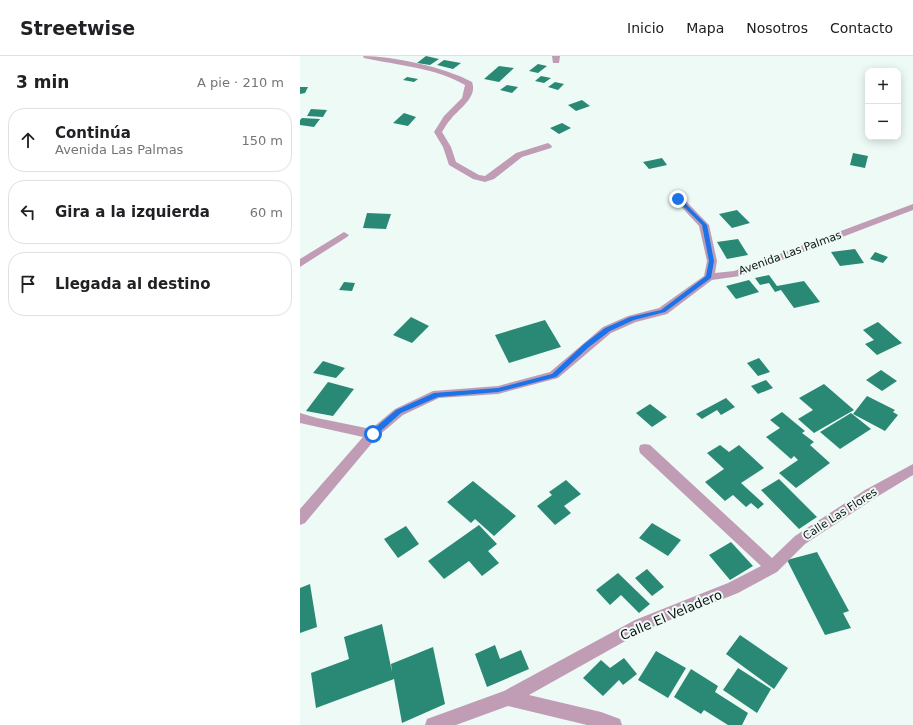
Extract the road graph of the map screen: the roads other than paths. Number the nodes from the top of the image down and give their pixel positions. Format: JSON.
{"nodes":[{"id":1,"x":367,"y":56,"type":"edge"},
{"id":2,"x":548,"y":146,"type":"dead end"},
{"id":3,"x":678,"y":199,"type":"dead end"},
{"id":4,"x":913,"y":207,"type":"edge"},
{"id":5,"x":344,"y":235,"type":"dead end"},
{"id":6,"x":300,"y":264,"type":"edge"},
{"id":7,"x":709,"y":277,"type":"junction"},
{"id":8,"x":300,"y":418,"type":"edge"},
{"id":9,"x":373,"y":434,"type":"junction"},
{"id":10,"x":645,"y":449,"type":"dead end"},
{"id":11,"x":913,"y":469,"type":"edge"},
{"id":12,"x":300,"y":519,"type":"edge"},
{"id":13,"x":772,"y":567,"type":"junction"},
{"id":14,"x":508,"y":698,"type":"junction"},
{"id":15,"x":433,"y":725,"type":"edge"},
{"id":16,"x":614,"y":725,"type":"edge"}],
"edges":[{"from":1,"to":2,"type":"street"},
{"from":3,"to":7,"type":"street"},
{"from":4,"to":7,"type":"street","name":"Avenida Las Palmas"},
{"from":5,"to":6,"type":"street"},
{"from":7,"to":9,"type":"street"},
{"from":8,"to":9,"type":"street"},
{"from":9,"to":12,"type":"street"},
{"from":10,"to":13,"type":"street"},
{"from":11,"to":13,"type":"street","name":"Calle Las Flores"},
{"from":13,"to":14,"type":"street","name":"Calle El Veladero"},
{"from":14,"to":15,"type":"street","name":"Calle El Veladero"},
{"from":14,"to":16,"type":"street"}]}
